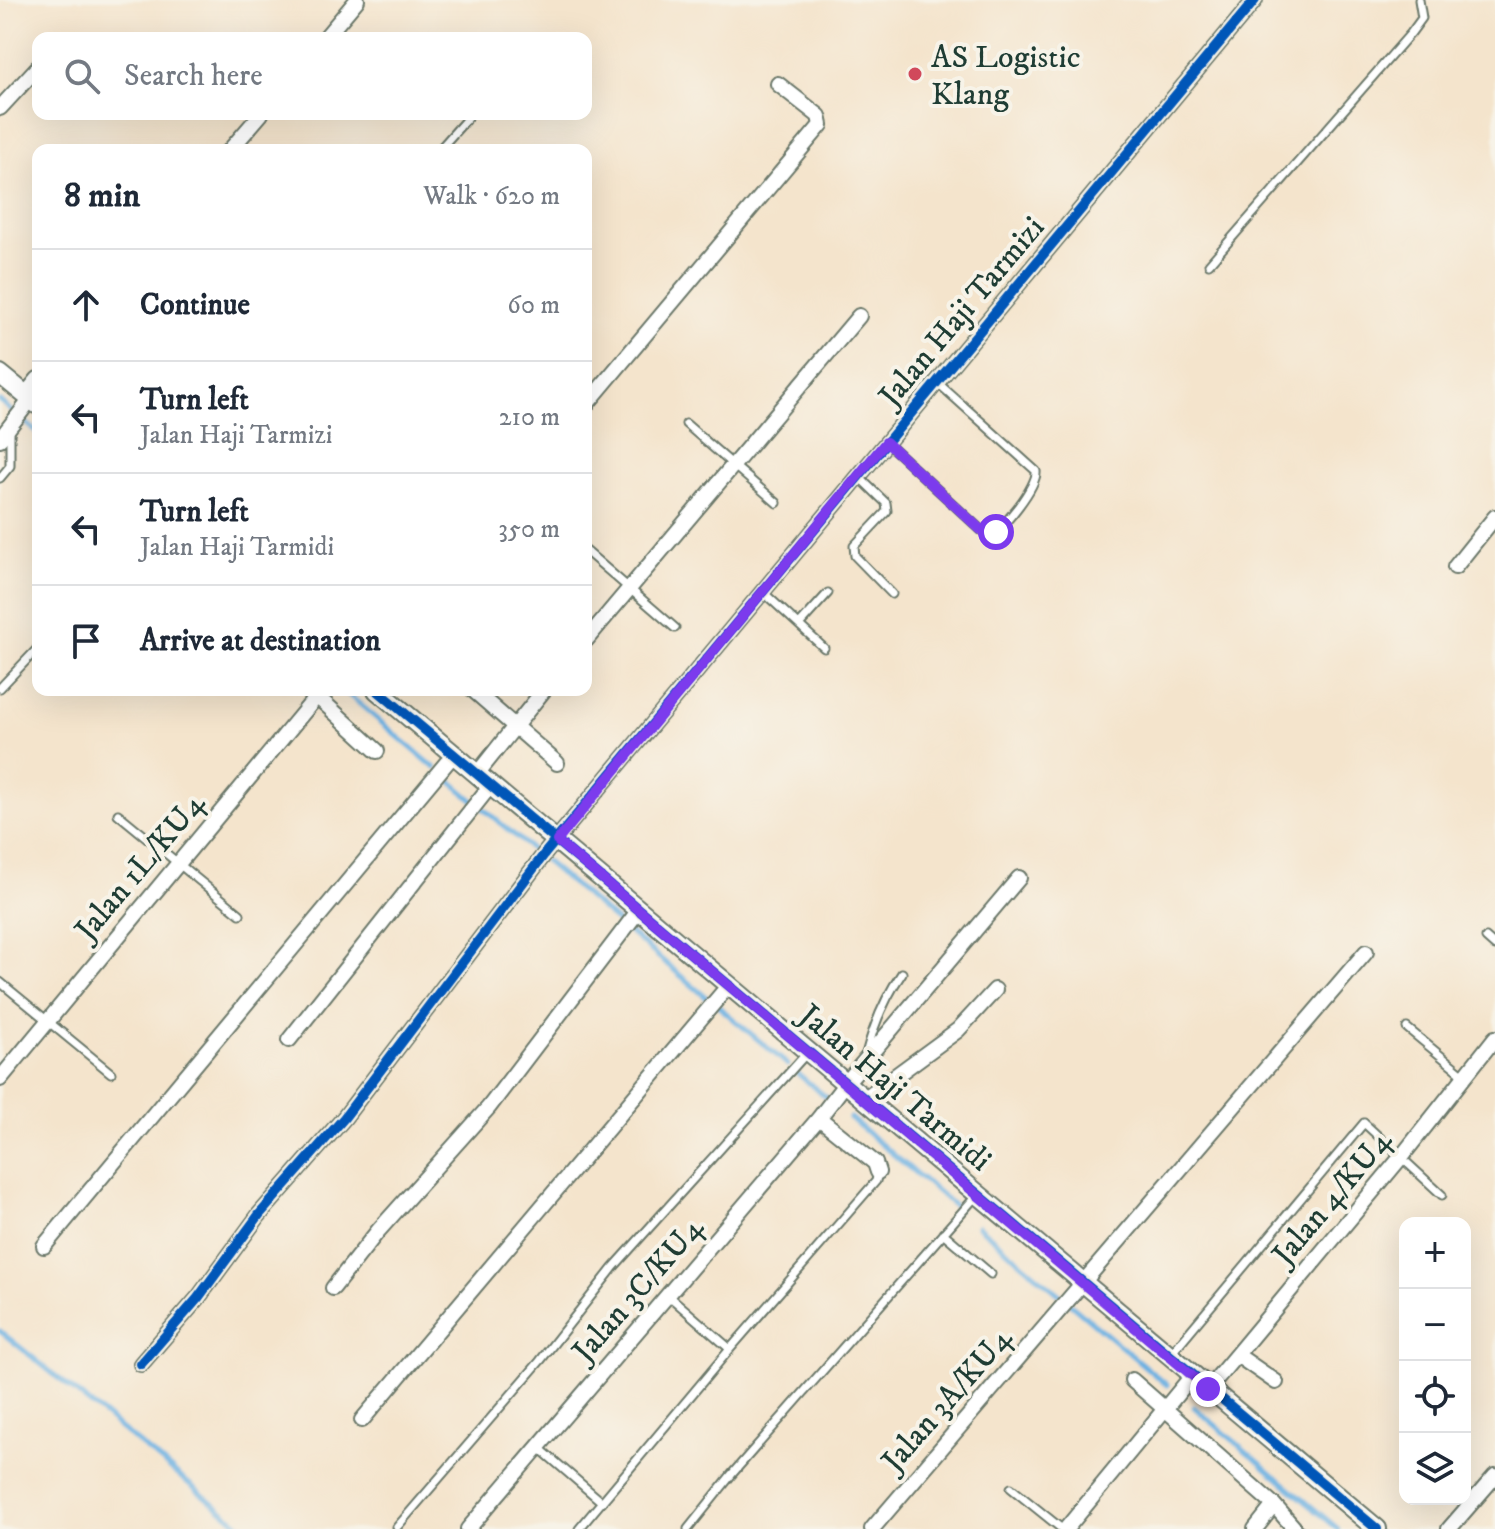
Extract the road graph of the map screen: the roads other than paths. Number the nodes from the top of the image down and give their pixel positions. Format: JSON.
{"nodes":[{"id":1,"x":357,"y":0,"type":"edge"},
{"id":2,"x":1255,"y":0,"type":"edge"},
{"id":3,"x":1419,"y":0,"type":"edge"},
{"id":4,"x":330,"y":32,"type":"edge"},
{"id":5,"x":32,"y":73,"type":"edge"},
{"id":6,"x":778,"y":84,"type":"dead end"},
{"id":7,"x":0,"y":108,"type":"edge"},
{"id":8,"x":256,"y":120,"type":"edge"},
{"id":9,"x":466,"y":120,"type":"edge"},
{"id":10,"x":235,"y":144,"type":"edge"},
{"id":11,"x":444,"y":144,"type":"edge"},
{"id":12,"x":1209,"y":264,"type":"dead end"},
{"id":13,"x":859,"y":316,"type":"dead end"},
{"id":14,"x":0,"y":374,"type":"edge"},
{"id":15,"x":936,"y":381,"type":"junction"},
{"id":16,"x":592,"y":398,"type":"edge"},
{"id":17,"x":30,"y":402,"type":"edge"},
{"id":18,"x":686,"y":424,"type":"dead end"},
{"id":19,"x":10,"y":426,"type":"junction"},
{"id":20,"x":0,"y":439,"type":"edge"},
{"id":21,"x":886,"y":442,"type":"junction"},
{"id":22,"x":734,"y":465,"type":"junction"},
{"id":23,"x":858,"y":476,"type":"junction"},
{"id":24,"x":0,"y":478,"type":"edge"},
{"id":25,"x":777,"y":503,"type":"dead end"},
{"id":26,"x":1495,"y":517,"type":"edge"},
{"id":27,"x":592,"y":556,"type":"edge"},
{"id":28,"x":1455,"y":567,"type":"dead end"},
{"id":29,"x":630,"y":588,"type":"junction"},
{"id":30,"x":763,"y":592,"type":"junction"},
{"id":31,"x":828,"y":593,"type":"dead end"},
{"id":32,"x":892,"y":594,"type":"dead end"},
{"id":33,"x":799,"y":625,"type":"junction"},
{"id":34,"x":675,"y":628,"type":"dead end"},
{"id":35,"x":592,"y":633,"type":"edge"},
{"id":36,"x":824,"y":648,"type":"dead end"},
{"id":37,"x":32,"y":654,"type":"edge"},
{"id":38,"x":0,"y":688,"type":"edge"},
{"id":39,"x":313,"y":696,"type":"edge"},
{"id":40,"x":320,"y":696,"type":"edge"},
{"id":41,"x":384,"y":696,"type":"edge"},
{"id":42,"x":479,"y":696,"type":"edge"},
{"id":43,"x":539,"y":696,"type":"edge"},
{"id":44,"x":513,"y":727,"type":"junction"},
{"id":45,"x":377,"y":751,"type":"dead end"},
{"id":46,"x":454,"y":754,"type":"junction"},
{"id":47,"x":557,"y":763,"type":"dead end"},
{"id":48,"x":484,"y":780,"type":"junction"},
{"id":49,"x":118,"y":814,"type":"dead end"},
{"id":50,"x":557,"y":841,"type":"junction"},
{"id":51,"x":178,"y":864,"type":"junction"},
{"id":52,"x":1019,"y":878,"type":"dead end"},
{"id":53,"x":240,"y":914,"type":"dead end"},
{"id":54,"x":635,"y":916,"type":"junction"},
{"id":55,"x":1486,"y":938,"type":"dead end"},
{"id":56,"x":1495,"y":946,"type":"edge"},
{"id":57,"x":1366,"y":952,"type":"dead end"},
{"id":58,"x":902,"y":973,"type":"dead end"},
{"id":59,"x":0,"y":982,"type":"edge"},
{"id":60,"x":729,"y":985,"type":"junction"},
{"id":61,"x":995,"y":990,"type":"dead end"},
{"id":62,"x":48,"y":1021,"type":"junction"},
{"id":63,"x":1407,"y":1028,"type":"dead end"},
{"id":64,"x":1495,"y":1038,"type":"edge"},
{"id":65,"x":289,"y":1040,"type":"dead end"},
{"id":66,"x":808,"y":1052,"type":"junction"},
{"id":67,"x":864,"y":1063,"type":"junction"},
{"id":68,"x":111,"y":1073,"type":"dead end"},
{"id":69,"x":1465,"y":1076,"type":"junction"},
{"id":70,"x":0,"y":1079,"type":"edge"},
{"id":71,"x":846,"y":1083,"type":"junction"},
{"id":72,"x":864,"y":1099,"type":"junction"},
{"id":73,"x":819,"y":1118,"type":"junction"},
{"id":74,"x":1402,"y":1156,"type":"junction"},
{"id":75,"x":878,"y":1172,"type":"joint"},
{"id":76,"x":978,"y":1194,"type":"junction"},
{"id":77,"x":1442,"y":1195,"type":"dead end"},
{"id":78,"x":943,"y":1233,"type":"junction"},
{"id":79,"x":44,"y":1246,"type":"dead end"},
{"id":80,"x":991,"y":1274,"type":"dead end"},
{"id":81,"x":333,"y":1288,"type":"dead end"},
{"id":82,"x":668,"y":1295,"type":"junction"},
{"id":83,"x":1072,"y":1295,"type":"junction"},
{"id":84,"x":730,"y":1349,"type":"junction"},
{"id":85,"x":1237,"y":1355,"type":"junction"},
{"id":86,"x":1169,"y":1356,"type":"junction"},
{"id":87,"x":141,"y":1364,"type":"dead end"},
{"id":88,"x":1192,"y":1376,"type":"junction"},
{"id":89,"x":1132,"y":1380,"type":"dead end"},
{"id":90,"x":1276,"y":1382,"type":"dead end"},
{"id":91,"x":1208,"y":1389,"type":"junction"},
{"id":92,"x":1166,"y":1411,"type":"junction"},
{"id":93,"x":362,"y":1420,"type":"dead end"},
{"id":94,"x":538,"y":1447,"type":"junction"},
{"id":95,"x":1495,"y":1476,"type":"edge"},
{"id":96,"x":1011,"y":1488,"type":"dead end"},
{"id":97,"x":602,"y":1502,"type":"junction"},
{"id":98,"x":1274,"y":1505,"type":"junction"},
{"id":99,"x":397,"y":1527,"type":"dead end"},
{"id":100,"x":468,"y":1529,"type":"edge"},
{"id":101,"x":579,"y":1529,"type":"edge"},
{"id":102,"x":688,"y":1529,"type":"edge"},
{"id":103,"x":872,"y":1529,"type":"edge"},
{"id":104,"x":1064,"y":1529,"type":"edge"},
{"id":105,"x":1255,"y":1529,"type":"edge"},
{"id":106,"x":1295,"y":1529,"type":"edge"},
{"id":107,"x":1377,"y":1529,"type":"edge"},
{"id":108,"x":1449,"y":1529,"type":"edge"}],
"edges":[{"from":1,"to":4,"type":"street"},
{"from":2,"to":15,"type":"street","name":"Jalan Haji Tarmizi"},
{"from":3,"to":12,"type":"lane"},
{"from":5,"to":7,"type":"street"},
{"from":6,"to":16,"type":"street"},
{"from":8,"to":10,"type":"street"},
{"from":9,"to":11,"type":"lane"},
{"from":13,"to":22,"type":"street"},
{"from":14,"to":17,"type":"street"},
{"from":15,"to":21,"type":"street","name":"Jalan Haji Tarmizi"},
{"from":15,"to":21,"type":"lane"},
{"from":17,"to":19,"type":"street"},
{"from":18,"to":22,"type":"lane"},
{"from":19,"to":20,"type":"street"},
{"from":19,"to":24,"type":"lane"},
{"from":21,"to":23,"type":"street","name":"Jalan Haji Tarmizi"},
{"from":22,"to":25,"type":"lane"},
{"from":22,"to":29,"type":"street"},
{"from":23,"to":30,"type":"street","name":"Jalan Haji Tarmizi"},
{"from":23,"to":32,"type":"lane"},
{"from":26,"to":28,"type":"street"},
{"from":27,"to":29,"type":"lane"},
{"from":29,"to":34,"type":"lane"},
{"from":29,"to":35,"type":"street"},
{"from":30,"to":33,"type":"lane"},
{"from":30,"to":50,"type":"street","name":"Jalan Haji Tarmizi"},
{"from":31,"to":33,"type":"lane"},
{"from":33,"to":36,"type":"lane"},
{"from":37,"to":38,"type":"lane"},
{"from":39,"to":51,"type":"street","name":"Jalan 1L/KU4"},
{"from":40,"to":45,"type":"street"},
{"from":41,"to":46,"type":"street","name":"Jalan Haji Tarmidi"},
{"from":42,"to":44,"type":"street"},
{"from":43,"to":44,"type":"street"},
{"from":44,"to":47,"type":"street"},
{"from":44,"to":48,"type":"street"},
{"from":46,"to":48,"type":"street","name":"Jalan Haji Tarmidi"},
{"from":46,"to":79,"type":"street"},
{"from":48,"to":50,"type":"street","name":"Jalan Haji Tarmidi"},
{"from":48,"to":65,"type":"street"},
{"from":49,"to":51,"type":"lane"},
{"from":50,"to":54,"type":"street","name":"Jalan Haji Tarmidi"},
{"from":50,"to":87,"type":"street","name":"Jalan Haji Tarmizi"},
{"from":51,"to":53,"type":"lane"},
{"from":51,"to":62,"type":"street","name":"Jalan 1L/KU4"},
{"from":52,"to":67,"type":"street","name":"Jalan 3C/KU4"},
{"from":54,"to":60,"type":"street","name":"Jalan Haji Tarmidi"},
{"from":54,"to":81,"type":"street"},
{"from":55,"to":56,"type":"lane"},
{"from":57,"to":83,"type":"street","name":"Jalan 3A/KU4"},
{"from":58,"to":67,"type":"lane"},
{"from":59,"to":62,"type":"lane"},
{"from":60,"to":66,"type":"street","name":"Jalan Haji Tarmidi"},
{"from":60,"to":93,"type":"street"},
{"from":61,"to":72,"type":"street"},
{"from":62,"to":68,"type":"lane"},
{"from":62,"to":70,"type":"street","name":"Jalan 1L/KU4"},
{"from":63,"to":69,"type":"lane"},
{"from":64,"to":69,"type":"street","name":"Jalan 4/KU4"},
{"from":66,"to":71,"type":"street","name":"Jalan Haji Tarmidi"},
{"from":66,"to":99,"type":"lane"},
{"from":67,"to":71,"type":"street","name":"Jalan 3C/KU4"},
{"from":69,"to":74,"type":"street","name":"Jalan 4/KU4"},
{"from":71,"to":72,"type":"street","name":"Jalan Haji Tarmidi"},
{"from":71,"to":73,"type":"street","name":"Jalan 3C/KU4"},
{"from":72,"to":76,"type":"street","name":"Jalan Haji Tarmidi"},
{"from":73,"to":75,"type":"street"},
{"from":73,"to":82,"type":"street","name":"Jalan 3C/KU4"},
{"from":74,"to":77,"type":"lane"},
{"from":74,"to":85,"type":"street","name":"Jalan 4/KU4"},
{"from":74,"to":86,"type":"lane"},
{"from":75,"to":84,"type":"lane"},
{"from":76,"to":78,"type":"lane"},
{"from":76,"to":83,"type":"street","name":"Jalan Haji Tarmidi"},
{"from":78,"to":80,"type":"lane"},
{"from":78,"to":102,"type":"lane"},
{"from":82,"to":84,"type":"lane"},
{"from":82,"to":94,"type":"street","name":"Jalan 3C/KU4"},
{"from":83,"to":86,"type":"street","name":"Jalan Haji Tarmidi"},
{"from":83,"to":103,"type":"street","name":"Jalan 3A/KU4"},
{"from":84,"to":97,"type":"lane"},
{"from":85,"to":90,"type":"street"},
{"from":85,"to":91,"type":"street","name":"Jalan 4/KU4"},
{"from":86,"to":88,"type":"street","name":"Jalan Haji Tarmidi"},
{"from":88,"to":91,"type":"street","name":"Jalan Haji Tarmidi"},
{"from":88,"to":92,"type":"street"},
{"from":89,"to":92,"type":"street"},
{"from":91,"to":107,"type":"street","name":"Jalan Haji Tarmidi"},
{"from":92,"to":98,"type":"street"},
{"from":92,"to":104,"type":"street"},
{"from":94,"to":97,"type":"lane"},
{"from":94,"to":100,"type":"street","name":"Jalan 3C/KU4"},
{"from":95,"to":108,"type":"street"},
{"from":96,"to":104,"type":"lane"},
{"from":97,"to":101,"type":"lane"},
{"from":98,"to":105,"type":"street"},
{"from":98,"to":106,"type":"street"}]}
